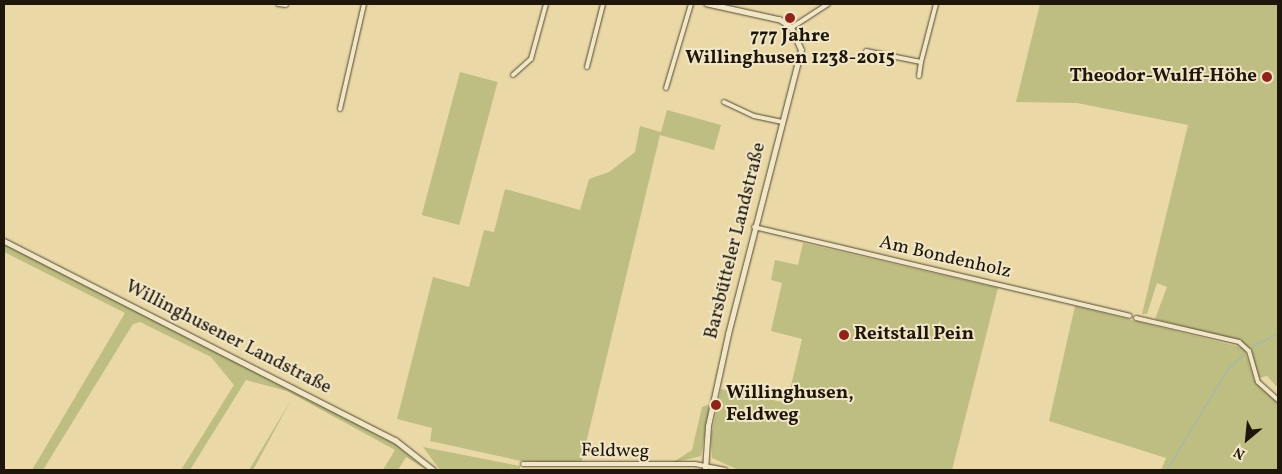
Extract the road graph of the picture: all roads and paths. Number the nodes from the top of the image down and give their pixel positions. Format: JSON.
{"nodes":[{"id":1,"x":278,"y":4,"type":"edge"},
{"id":2,"x":364,"y":4,"type":"edge"},
{"id":3,"x":546,"y":4,"type":"edge"},
{"id":4,"x":603,"y":4,"type":"edge"},
{"id":5,"x":691,"y":4,"type":"edge"},
{"id":6,"x":707,"y":4,"type":"edge"},
{"id":7,"x":828,"y":4,"type":"edge"},
{"id":8,"x":936,"y":4,"type":"edge"},
{"id":9,"x":286,"y":5,"type":"dead end"},
{"id":10,"x":791,"y":28,"type":"junction"},
{"id":11,"x":866,"y":51,"type":"dead end"},
{"id":12,"x":921,"y":62,"type":"junction"},
{"id":13,"x":587,"y":67,"type":"dead end"},
{"id":14,"x":514,"y":75,"type":"dead end"},
{"id":15,"x":918,"y":76,"type":"dead end"},
{"id":16,"x":666,"y":88,"type":"dead end"},
{"id":17,"x":724,"y":102,"type":"dead end"},
{"id":18,"x":340,"y":109,"type":"dead end"},
{"id":19,"x":782,"y":122,"type":"junction"},
{"id":20,"x":754,"y":227,"type":"junction"},
{"id":21,"x":4,"y":241,"type":"edge"},
{"id":22,"x":1130,"y":316,"type":"dead end"},
{"id":23,"x":1136,"y":318,"type":"dead end"},
{"id":24,"x":1278,"y":400,"type":"edge"},
{"id":25,"x":523,"y":464,"type":"dead end"},
{"id":26,"x":706,"y":464,"type":"junction"},
{"id":27,"x":433,"y":470,"type":"edge"},
{"id":28,"x":705,"y":470,"type":"edge"},
{"id":29,"x":725,"y":470,"type":"edge"}],
"edges":[{"from":1,"to":9,"type":"street"},
{"from":2,"to":18,"type":"street"},
{"from":3,"to":14,"type":"street"},
{"from":4,"to":13,"type":"street"},
{"from":5,"to":16,"type":"street"},
{"from":6,"to":10,"type":"street"},
{"from":7,"to":10,"type":"street"},
{"from":8,"to":12,"type":"street"},
{"from":10,"to":19,"type":"street","name":"Barsbütteler Landstraße"},
{"from":11,"to":12,"type":"street"},
{"from":12,"to":15,"type":"street"},
{"from":17,"to":19,"type":"street"},
{"from":19,"to":20,"type":"street","name":"Barsbütteler Landstraße"},
{"from":20,"to":22,"type":"street","name":"Am Bondenholz"},
{"from":20,"to":26,"type":"street","name":"Barsbütteler Landstraße"},
{"from":21,"to":27,"type":"main road","name":"Willinghusener Landstraße"},
{"from":23,"to":24,"type":"street"},
{"from":25,"to":26,"type":"street","name":"Feldweg"},
{"from":26,"to":28,"type":"street","name":"Barsbütteler Landstraße"},
{"from":26,"to":29,"type":"street"}]}
